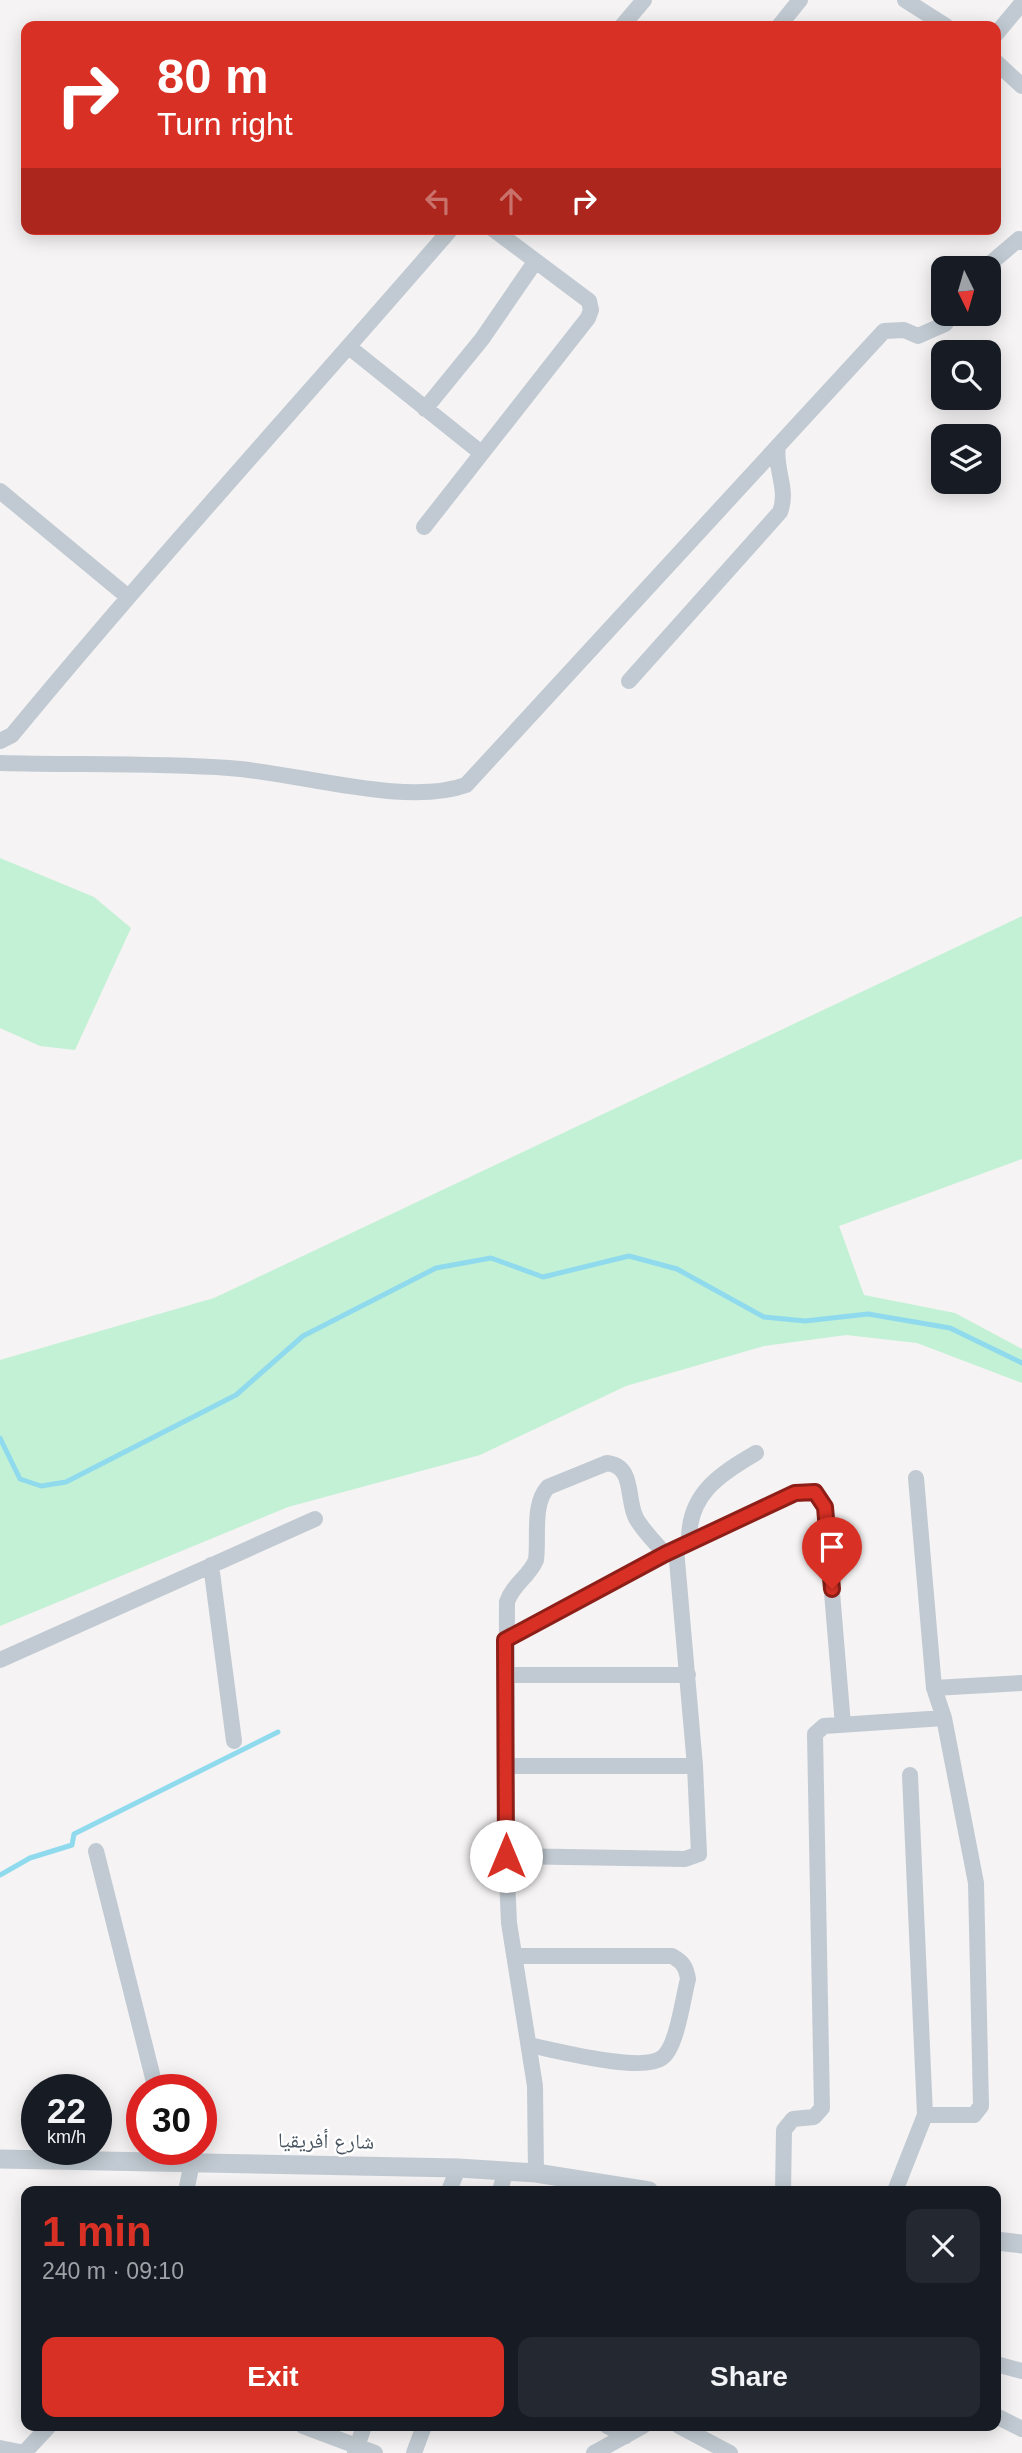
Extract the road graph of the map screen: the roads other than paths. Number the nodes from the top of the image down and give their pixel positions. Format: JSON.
{"nodes":[{"id":1,"x":644,"y":0,"type":"edge"},
{"id":2,"x":800,"y":0,"type":"edge"},
{"id":3,"x":905,"y":0,"type":"edge"},
{"id":4,"x":1022,"y":3,"type":"edge"},
{"id":5,"x":626,"y":21,"type":"edge"},
{"id":6,"x":783,"y":21,"type":"edge"},
{"id":7,"x":938,"y":21,"type":"edge"},
{"id":8,"x":1001,"y":28,"type":"edge"},
{"id":9,"x":1001,"y":67,"type":"edge"},
{"id":10,"x":1022,"y":86,"type":"edge"},
{"id":11,"x":446,"y":235,"type":"edge"},
{"id":12,"x":501,"y":235,"type":"edge"},
{"id":13,"x":1022,"y":242,"type":"edge"},
{"id":14,"x":999,"y":256,"type":"edge"},
{"id":15,"x":535,"y":262,"type":"junction"},
{"id":16,"x":941,"y":326,"type":"edge"},
{"id":17,"x":349,"y":347,"type":"junction"},
{"id":18,"x":425,"y":409,"type":"junction"},
{"id":19,"x":778,"y":446,"type":"junction"},
{"id":20,"x":480,"y":452,"type":"junction"},
{"id":21,"x":0,"y":491,"type":"edge"},
{"id":22,"x":424,"y":527,"type":"dead end"},
{"id":23,"x":127,"y":596,"type":"junction"},
{"id":24,"x":629,"y":681,"type":"dead end"},
{"id":25,"x":0,"y":741,"type":"edge"},
{"id":26,"x":0,"y":763,"type":"edge"},
{"id":27,"x":756,"y":1453,"type":"dead end"},
{"id":28,"x":916,"y":1478,"type":"dead end"},
{"id":29,"x":315,"y":1519,"type":"dead end"},
{"id":30,"x":673,"y":1549,"type":"junction"},
{"id":31,"x":211,"y":1565,"type":"junction"},
{"id":32,"x":505,"y":1640,"type":"junction"},
{"id":33,"x":0,"y":1660,"type":"edge"},
{"id":34,"x":506,"y":1675,"type":"junction"},
{"id":35,"x":688,"y":1675,"type":"junction"},
{"id":36,"x":1022,"y":1683,"type":"edge"},
{"id":37,"x":934,"y":1688,"type":"junction"},
{"id":38,"x":944,"y":1718,"type":"junction"},
{"id":39,"x":844,"y":1725,"type":"junction"},
{"id":40,"x":234,"y":1741,"type":"dead end"},
{"id":41,"x":506,"y":1766,"type":"junction"},
{"id":42,"x":695,"y":1766,"type":"junction"},
{"id":43,"x":910,"y":1774,"type":"dead end"},
{"id":44,"x":96,"y":1851,"type":"dead end"},
{"id":45,"x":506,"y":1856,"type":"junction"},
{"id":46,"x":514,"y":1956,"type":"junction"},
{"id":47,"x":529,"y":2045,"type":"junction"},
{"id":48,"x":152,"y":2074,"type":"edge"},
{"id":49,"x":925,"y":2115,"type":"junction"},
{"id":50,"x":126,"y":2158,"type":"edge"},
{"id":51,"x":0,"y":2159,"type":"edge"},
{"id":52,"x":217,"y":2159,"type":"edge"},
{"id":53,"x":180,"y":2165,"type":"edge"},
{"id":54,"x":458,"y":2168,"type":"junction"},
{"id":55,"x":536,"y":2173,"type":"junction"},
{"id":56,"x":502,"y":2182,"type":"edge"},
{"id":57,"x":185,"y":2186,"type":"edge"},
{"id":58,"x":451,"y":2186,"type":"edge"},
{"id":59,"x":618,"y":2186,"type":"edge"},
{"id":60,"x":783,"y":2186,"type":"edge"},
{"id":61,"x":897,"y":2186,"type":"edge"},
{"id":62,"x":1001,"y":2242,"type":"edge"},
{"id":63,"x":1022,"y":2244,"type":"edge"},
{"id":64,"x":1001,"y":2365,"type":"edge"},
{"id":65,"x":1022,"y":2371,"type":"edge"},
{"id":66,"x":1001,"y":2418,"type":"edge"},
{"id":67,"x":1022,"y":2429,"type":"edge"},
{"id":68,"x":44,"y":2431,"type":"edge"},
{"id":69,"x":314,"y":2431,"type":"edge"},
{"id":70,"x":362,"y":2431,"type":"edge"},
{"id":71,"x":422,"y":2431,"type":"edge"},
{"id":72,"x":631,"y":2431,"type":"edge"},
{"id":73,"x":688,"y":2431,"type":"edge"},
{"id":74,"x":0,"y":2448,"type":"edge"},
{"id":75,"x":356,"y":2450,"type":"edge"},
{"id":76,"x":24,"y":2453,"type":"edge"},
{"id":77,"x":375,"y":2453,"type":"edge"},
{"id":78,"x":414,"y":2453,"type":"edge"},
{"id":79,"x":594,"y":2453,"type":"edge"},
{"id":80,"x":730,"y":2453,"type":"edge"}],
"edges":[{"from":1,"to":5,"type":"street"},
{"from":2,"to":6,"type":"street"},
{"from":3,"to":7,"type":"street"},
{"from":4,"to":8,"type":"street"},
{"from":9,"to":10,"type":"street"},
{"from":11,"to":17,"type":"street"},
{"from":12,"to":15,"type":"street"},
{"from":13,"to":14,"type":"street"},
{"from":15,"to":18,"type":"street"},
{"from":15,"to":20,"type":"street"},
{"from":16,"to":19,"type":"street"},
{"from":17,"to":18,"type":"street"},
{"from":17,"to":23,"type":"street"},
{"from":18,"to":20,"type":"street"},
{"from":19,"to":24,"type":"street"},
{"from":19,"to":26,"type":"street"},
{"from":20,"to":22,"type":"street"},
{"from":21,"to":23,"type":"street"},
{"from":23,"to":25,"type":"street"},
{"from":27,"to":30,"type":"street"},
{"from":28,"to":37,"type":"street"},
{"from":29,"to":31,"type":"street"},
{"from":30,"to":32,"type":"street"},
{"from":30,"to":32,"type":"street"},
{"from":30,"to":35,"type":"street"},
{"from":30,"to":39,"type":"street"},
{"from":31,"to":33,"type":"street"},
{"from":31,"to":40,"type":"street"},
{"from":32,"to":34,"type":"street"},
{"from":34,"to":35,"type":"street"},
{"from":34,"to":41,"type":"street"},
{"from":35,"to":42,"type":"street"},
{"from":36,"to":37,"type":"street"},
{"from":37,"to":38,"type":"street"},
{"from":38,"to":39,"type":"street"},
{"from":38,"to":49,"type":"street"},
{"from":39,"to":60,"type":"street"},
{"from":41,"to":42,"type":"street"},
{"from":41,"to":45,"type":"street"},
{"from":42,"to":45,"type":"street"},
{"from":43,"to":49,"type":"street"},
{"from":44,"to":48,"type":"street"},
{"from":45,"to":46,"type":"street"},
{"from":46,"to":47,"type":"street"},
{"from":46,"to":47,"type":"street"},
{"from":47,"to":55,"type":"street"},
{"from":49,"to":61,"type":"street"},
{"from":50,"to":51,"type":"street","name":"شارع أفريقيا"},
{"from":52,"to":54,"type":"street","name":"شارع أفريقيا"},
{"from":53,"to":57,"type":"street"},
{"from":54,"to":56,"type":"street","name":"شارع أفريقيا"},
{"from":54,"to":58,"type":"street"},
{"from":55,"to":56,"type":"street","name":"شارع أفريقيا"},
{"from":55,"to":59,"type":"street","name":"شارع أفريقيا"},
{"from":62,"to":63,"type":"street"},
{"from":64,"to":65,"type":"street"},
{"from":66,"to":67,"type":"street"},
{"from":68,"to":76,"type":"street"},
{"from":69,"to":75,"type":"street"},
{"from":70,"to":75,"type":"street"},
{"from":71,"to":78,"type":"street"},
{"from":72,"to":79,"type":"street"},
{"from":73,"to":80,"type":"street"},
{"from":74,"to":76,"type":"street"},
{"from":75,"to":77,"type":"street"}]}
